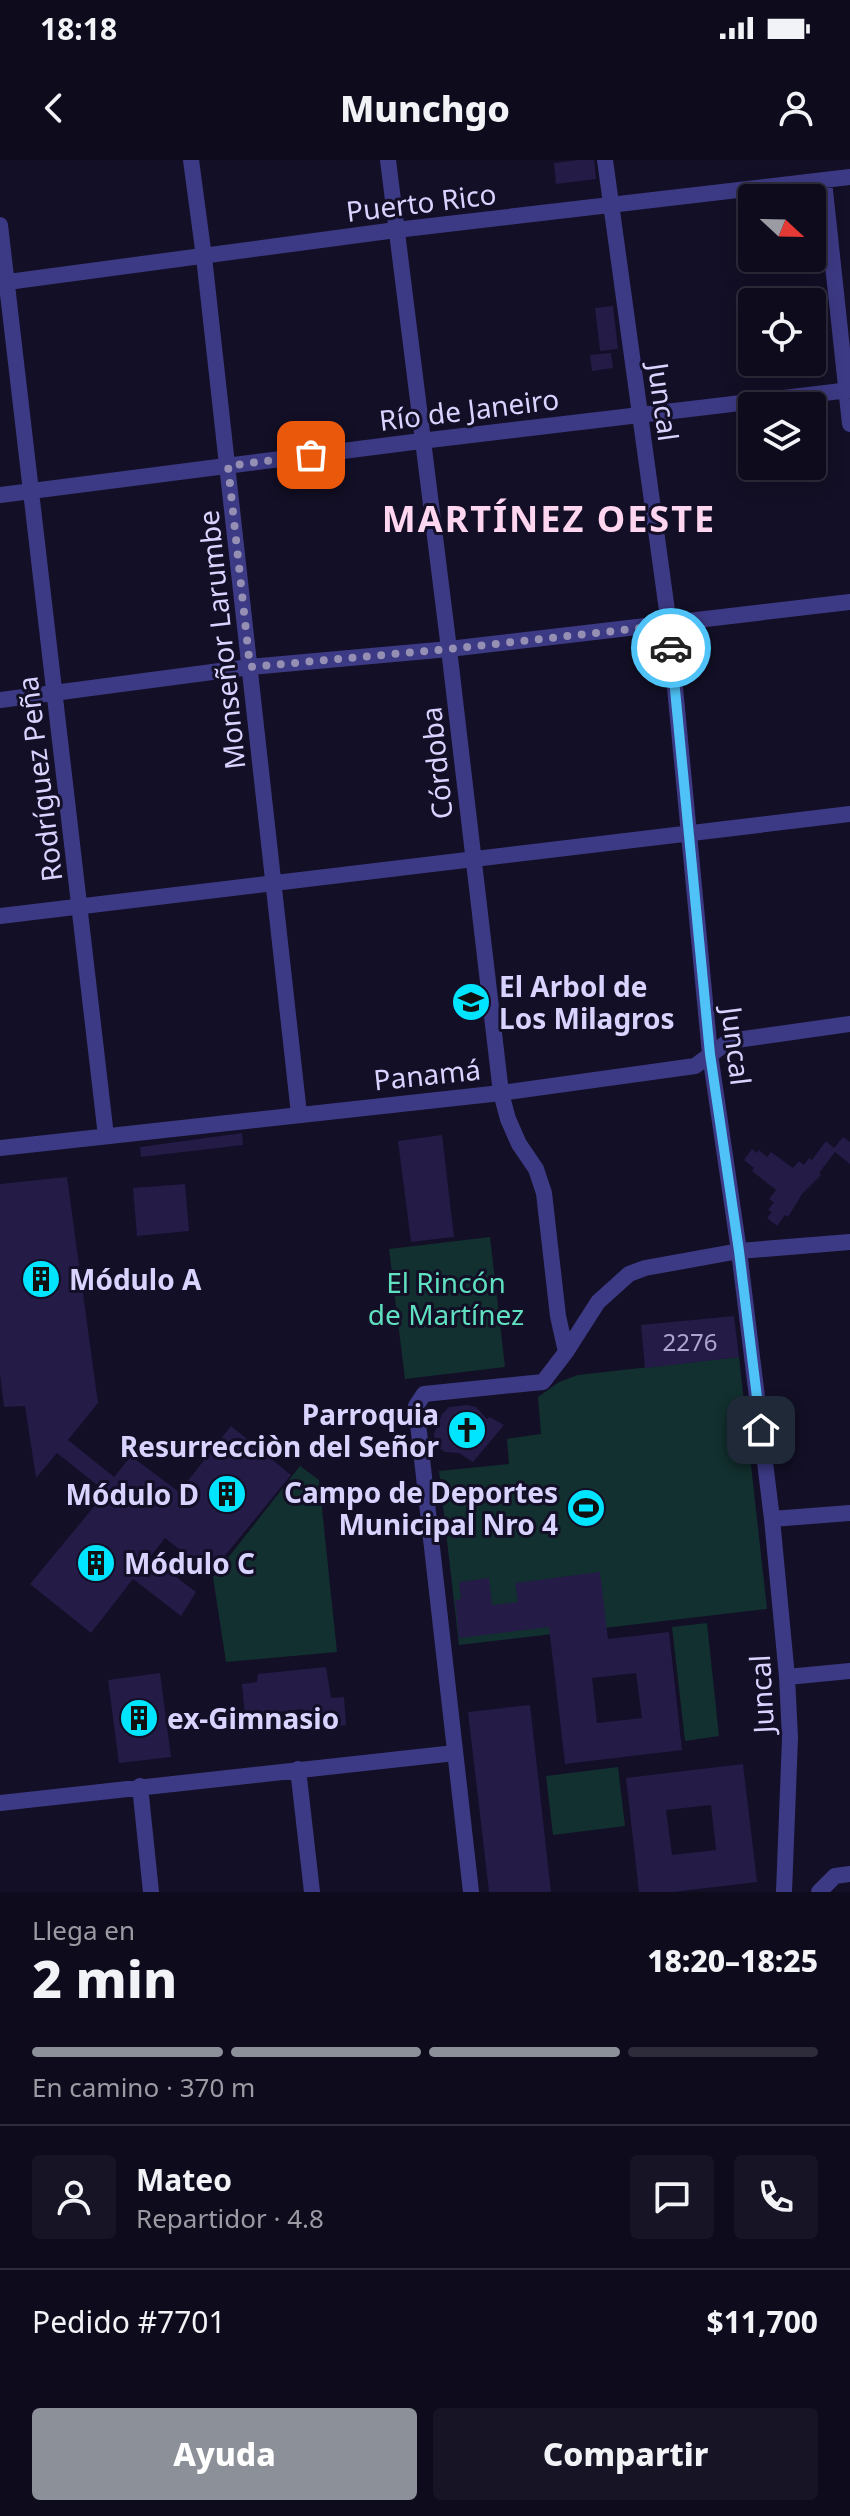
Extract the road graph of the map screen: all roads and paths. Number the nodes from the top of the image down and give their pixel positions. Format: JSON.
{"nodes":[{"id":1,"x":191,"y":160,"type":"edge"},
{"id":2,"x":388,"y":160,"type":"edge"},
{"id":3,"x":605,"y":160,"type":"edge"},
{"id":4,"x":850,"y":177,"type":"edge"},
{"id":5,"x":824,"y":181,"type":"junction"},
{"id":6,"x":610,"y":204,"type":"junction"},
{"id":7,"x":0,"y":225,"type":"edge"},
{"id":8,"x":396,"y":230,"type":"junction"},
{"id":9,"x":204,"y":257,"type":"junction"},
{"id":10,"x":3,"y":282,"type":"edge"},
{"id":11,"x":848,"y":390,"type":"edge"},
{"id":12,"x":640,"y":415,"type":"junction"},
{"id":13,"x":850,"y":424,"type":"edge"},
{"id":14,"x":421,"y":441,"type":"junction"},
{"id":15,"x":228,"y":466,"type":"junction"},
{"id":16,"x":31,"y":492,"type":"junction"},
{"id":17,"x":0,"y":495,"type":"edge"},
{"id":18,"x":850,"y":602,"type":"edge"},
{"id":19,"x":669,"y":625,"type":"junction"},
{"id":20,"x":449,"y":649,"type":"junction"},
{"id":21,"x":250,"y":667,"type":"junction"},
{"id":22,"x":55,"y":692,"type":"junction"},
{"id":23,"x":0,"y":700,"type":"edge"},
{"id":24,"x":850,"y":814,"type":"edge"},
{"id":25,"x":687,"y":832,"type":"junction"},
{"id":26,"x":473,"y":861,"type":"junction"},
{"id":27,"x":274,"y":885,"type":"junction"},
{"id":28,"x":80,"y":908,"type":"junction"},
{"id":29,"x":0,"y":916,"type":"edge"},
{"id":30,"x":850,"y":1024,"type":"edge"},
{"id":31,"x":710,"y":1054,"type":"junction"},
{"id":32,"x":501,"y":1093,"type":"junction"},
{"id":33,"x":299,"y":1114,"type":"junction"},
{"id":34,"x":106,"y":1136,"type":"junction"},
{"id":35,"x":0,"y":1148,"type":"edge"},
{"id":36,"x":850,"y":1242,"type":"edge"},
{"id":37,"x":739,"y":1251,"type":"junction"},
{"id":38,"x":566,"y":1352,"type":"junction"},
{"id":39,"x":850,"y":1513,"type":"edge"},
{"id":40,"x":772,"y":1519,"type":"junction"},
{"id":41,"x":850,"y":1671,"type":"edge"},
{"id":42,"x":787,"y":1677,"type":"junction"},
{"id":43,"x":455,"y":1753,"type":"junction"},
{"id":44,"x":298,"y":1769,"type":"junction"},
{"id":45,"x":140,"y":1786,"type":"junction"},
{"id":46,"x":0,"y":1803,"type":"edge"},
{"id":47,"x":850,"y":1874,"type":"edge"},
{"id":48,"x":151,"y":1892,"type":"edge"},
{"id":49,"x":312,"y":1892,"type":"edge"},
{"id":50,"x":471,"y":1892,"type":"edge"},
{"id":51,"x":784,"y":1892,"type":"edge"},
{"id":52,"x":819,"y":1892,"type":"edge"}],
"edges":[{"from":1,"to":9,"type":"street","name":"Monseñor Larumbe"},
{"from":2,"to":8,"type":"street","name":"Córdoba"},
{"from":3,"to":6,"type":"street","name":"Juncal"},
{"from":4,"to":5,"type":"street","name":"Puerto Rico"},
{"from":5,"to":6,"type":"street","name":"Puerto Rico"},
{"from":5,"to":11,"type":"street"},
{"from":6,"to":8,"type":"street","name":"Puerto Rico"},
{"from":6,"to":12,"type":"street","name":"Juncal"},
{"from":7,"to":10,"type":"street","name":"Rodríguez Peña"},
{"from":8,"to":9,"type":"street","name":"Puerto Rico"},
{"from":8,"to":14,"type":"street","name":"Córdoba"},
{"from":9,"to":10,"type":"street","name":"Puerto Rico"},
{"from":9,"to":15,"type":"street","name":"Monseñor Larumbe"},
{"from":10,"to":16,"type":"street","name":"Rodríguez Peña"},
{"from":11,"to":12,"type":"street","name":"Río de Janeiro"},
{"from":11,"to":13,"type":"street"},
{"from":12,"to":14,"type":"street","name":"Río de Janeiro"},
{"from":12,"to":19,"type":"street","name":"Juncal"},
{"from":14,"to":15,"type":"street","name":"Río de Janeiro"},
{"from":14,"to":20,"type":"street","name":"Córdoba"},
{"from":15,"to":16,"type":"street","name":"Río de Janeiro"},
{"from":15,"to":21,"type":"street","name":"Monseñor Larumbe"},
{"from":16,"to":17,"type":"street","name":"Río de Janeiro"},
{"from":16,"to":22,"type":"street","name":"Rodríguez Peña"},
{"from":18,"to":19,"type":"street"},
{"from":19,"to":20,"type":"street"},
{"from":19,"to":25,"type":"street","name":"Juncal"},
{"from":20,"to":21,"type":"street"},
{"from":20,"to":26,"type":"street","name":"Córdoba"},
{"from":21,"to":22,"type":"street"},
{"from":21,"to":27,"type":"street","name":"Monseñor Larumbe"},
{"from":22,"to":23,"type":"street"},
{"from":22,"to":28,"type":"street","name":"Rodríguez Peña"},
{"from":24,"to":25,"type":"street"},
{"from":25,"to":26,"type":"street"},
{"from":25,"to":31,"type":"street","name":"Juncal"},
{"from":26,"to":27,"type":"street"},
{"from":26,"to":32,"type":"street","name":"Córdoba"},
{"from":27,"to":28,"type":"street"},
{"from":27,"to":33,"type":"street","name":"Monseñor Larumbe"},
{"from":28,"to":29,"type":"street"},
{"from":28,"to":34,"type":"street","name":"Rodríguez Peña"},
{"from":30,"to":31,"type":"street","name":"Panamá"},
{"from":31,"to":32,"type":"street","name":"Panamá"},
{"from":31,"to":37,"type":"street","name":"Juncal"},
{"from":32,"to":33,"type":"street","name":"Panamá"},
{"from":32,"to":38,"type":"street","name":"Córdoba"},
{"from":33,"to":34,"type":"street","name":"Panamá"},
{"from":34,"to":35,"type":"street","name":"Panamá"},
{"from":36,"to":37,"type":"street"},
{"from":37,"to":38,"type":"street"},
{"from":37,"to":40,"type":"street","name":"Juncal"},
{"from":38,"to":43,"type":"street"},
{"from":39,"to":40,"type":"street"},
{"from":40,"to":42,"type":"street","name":"Juncal"},
{"from":41,"to":42,"type":"street"},
{"from":42,"to":51,"type":"street","name":"Juncal"},
{"from":43,"to":44,"type":"street"},
{"from":43,"to":50,"type":"street"},
{"from":44,"to":45,"type":"street"},
{"from":44,"to":49,"type":"street"},
{"from":45,"to":46,"type":"street"},
{"from":45,"to":48,"type":"street"},
{"from":47,"to":52,"type":"street"}]}
